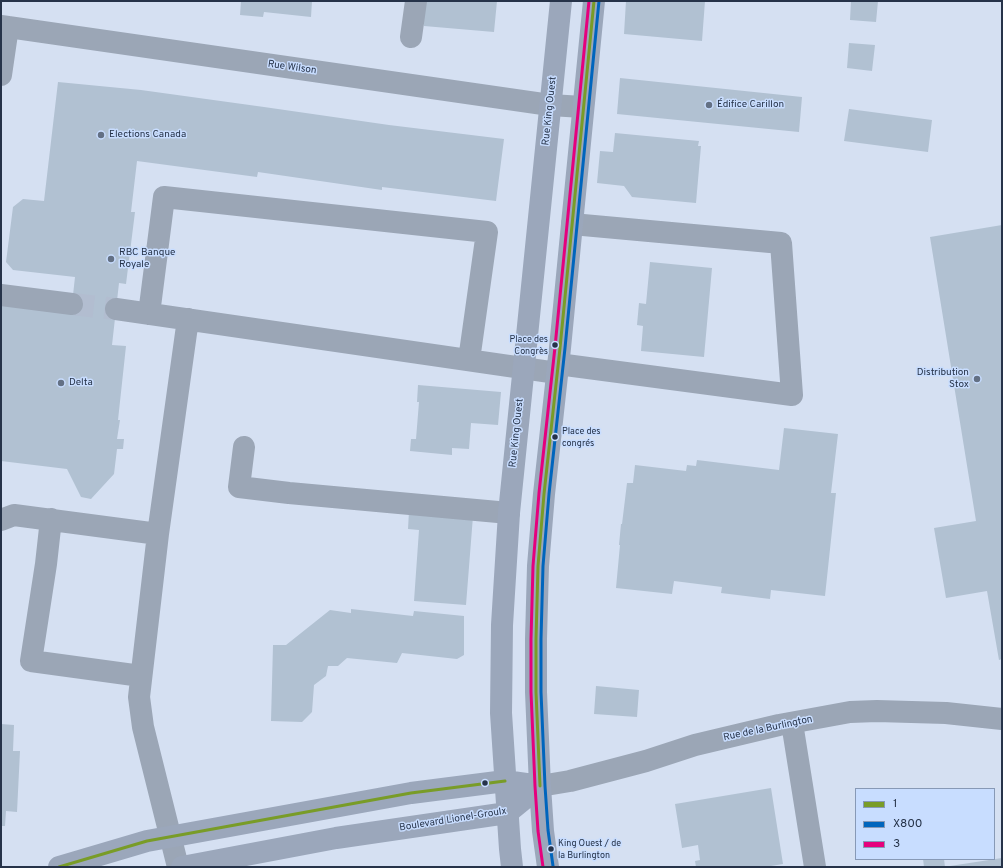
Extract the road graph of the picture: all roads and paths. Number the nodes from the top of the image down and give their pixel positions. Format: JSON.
{"nodes":[{"id":1,"x":416,"y":1,"type":"edge"},
{"id":2,"x":561,"y":1,"type":"edge"},
{"id":3,"x":594,"y":1,"type":"edge"},
{"id":4,"x":5,"y":27,"type":"edge"},
{"id":5,"x":411,"y":37,"type":"dead end"},
{"id":6,"x":1,"y":75,"type":"edge"},
{"id":7,"x":550,"y":105,"type":"junction"},
{"id":8,"x":583,"y":107,"type":"junction"},
{"id":9,"x":572,"y":224,"type":"junction"},
{"id":10,"x":1,"y":295,"type":"edge"},
{"id":11,"x":72,"y":304,"type":"tunnel mouth"},
{"id":12,"x":116,"y":309,"type":"tunnel mouth"},
{"id":13,"x":149,"y":314,"type":"junction"},
{"id":14,"x":188,"y":319,"type":"junction"},
{"id":15,"x":469,"y":360,"type":"junction"},
{"id":16,"x":524,"y":368,"type":"junction"},
{"id":17,"x":558,"y":369,"type":"junction"},
{"id":18,"x":244,"y":447,"type":"dead end"},
{"id":19,"x":509,"y":513,"type":"junction"},
{"id":20,"x":1,"y":520,"type":"edge"},
{"id":21,"x":51,"y":520,"type":"junction"},
{"id":22,"x":158,"y":534,"type":"junction"},
{"id":23,"x":141,"y":676,"type":"junction"},
{"id":24,"x":1002,"y":719,"type":"edge"},
{"id":25,"x":792,"y":723,"type":"junction"},
{"id":26,"x":505,"y":781,"type":"junction"},
{"id":27,"x":540,"y":786,"type":"junction"},
{"id":28,"x":507,"y":813,"type":"junction"},
{"id":29,"x":171,"y":837,"type":"junction"},
{"id":30,"x":59,"y":867,"type":"edge"},
{"id":31,"x":178,"y":867,"type":"edge"},
{"id":32,"x":182,"y":867,"type":"edge"},
{"id":33,"x":512,"y":867,"type":"edge"},
{"id":34,"x":548,"y":867,"type":"edge"},
{"id":35,"x":815,"y":867,"type":"edge"}],
"edges":[{"from":1,"to":5,"type":"street"},
{"from":2,"to":7,"type":"main road","name":"Rue King Ouest"},
{"from":3,"to":8,"type":"main road"},
{"from":4,"to":6,"type":"street"},
{"from":4,"to":7,"type":"street","name":"Rue Wilson"},
{"from":7,"to":8,"type":"street","name":"Rue Wilson"},
{"from":7,"to":16,"type":"main road","name":"Rue King Ouest"},
{"from":8,"to":9,"type":"main road"},
{"from":9,"to":17,"type":"main road"},
{"from":9,"to":17,"type":"street"},
{"from":10,"to":11,"type":"street"},
{"from":12,"to":13,"type":"street"},
{"from":13,"to":14,"type":"street"},
{"from":13,"to":15,"type":"street"},
{"from":14,"to":15,"type":"street"},
{"from":14,"to":22,"type":"street"},
{"from":15,"to":16,"type":"street"},
{"from":16,"to":17,"type":"street"},
{"from":16,"to":19,"type":"main road","name":"Rue King Ouest"},
{"from":17,"to":27,"type":"main road"},
{"from":18,"to":19,"type":"street"},
{"from":19,"to":26,"type":"main road","name":"Rue King Ouest"},
{"from":20,"to":21,"type":"street"},
{"from":21,"to":22,"type":"street"},
{"from":21,"to":23,"type":"street"},
{"from":22,"to":23,"type":"street"},
{"from":23,"to":29,"type":"street"},
{"from":24,"to":25,"type":"street","name":"Rue de la Burlington"},
{"from":25,"to":27,"type":"street","name":"Rue de la Burlington"},
{"from":25,"to":35,"type":"street"},
{"from":26,"to":27,"type":"main road"},
{"from":26,"to":28,"type":"main road","name":"Rue King Ouest"},
{"from":26,"to":29,"type":"main road"},
{"from":27,"to":28,"type":"main road","name":"Boulevard Lionel-Groulx"},
{"from":27,"to":34,"type":"main road"},
{"from":28,"to":32,"type":"main road","name":"Boulevard Lionel-Groulx"},
{"from":28,"to":33,"type":"main road","name":"Rue King Ouest"},
{"from":29,"to":30,"type":"main road"},
{"from":29,"to":31,"type":"street"}]}
